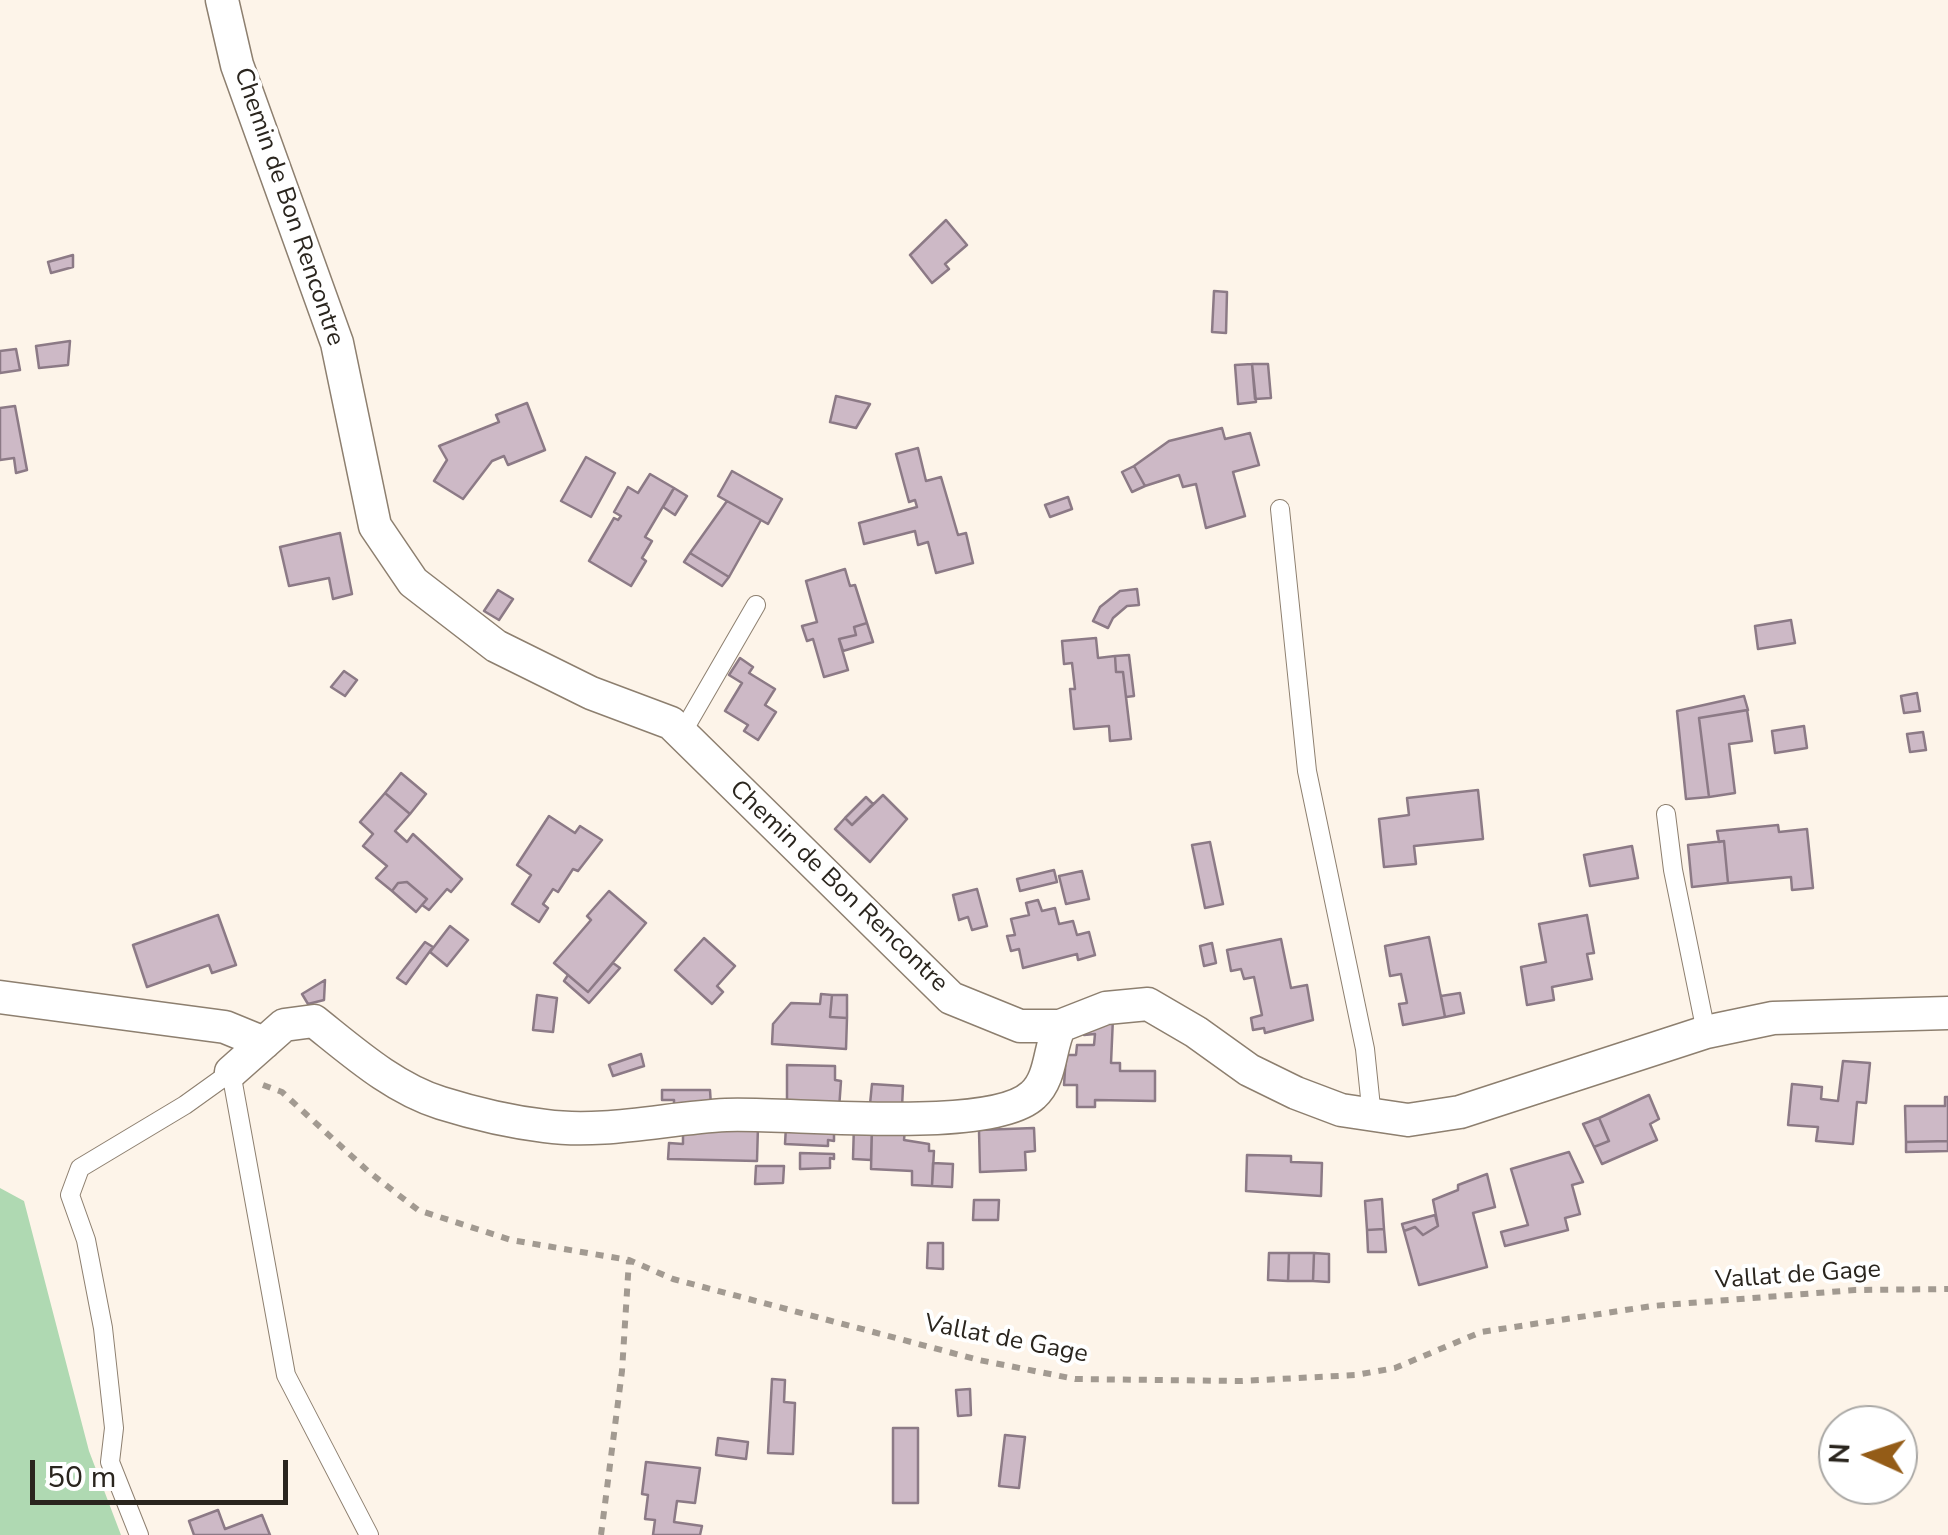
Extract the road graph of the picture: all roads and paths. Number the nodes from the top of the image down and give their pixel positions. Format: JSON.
{"nodes":[{"id":1,"x":222,"y":0,"type":"edge"},
{"id":2,"x":1280,"y":509,"type":"dead end"},
{"id":3,"x":756,"y":605,"type":"dead end"},
{"id":4,"x":682,"y":733,"type":"junction"},
{"id":5,"x":1666,"y":814,"type":"dead end"},
{"id":6,"x":0,"y":997,"type":"edge"},
{"id":7,"x":1948,"y":1012,"type":"edge"},
{"id":8,"x":1060,"y":1026,"type":"junction"},
{"id":9,"x":1706,"y":1032,"type":"junction"},
{"id":10,"x":264,"y":1043,"type":"junction"},
{"id":11,"x":232,"y":1072,"type":"junction"},
{"id":12,"x":1372,"y":1117,"type":"junction"},
{"id":13,"x":629,"y":1260,"type":"junction"},
{"id":14,"x":1948,"y":1288,"type":"edge"},
{"id":15,"x":139,"y":1535,"type":"edge"},
{"id":16,"x":368,"y":1535,"type":"edge"},
{"id":17,"x":602,"y":1535,"type":"edge"}],
"edges":[{"from":1,"to":4,"type":"street","name":"Chemin de Bon Rencontre"},
{"from":2,"to":12,"type":"lane"},
{"from":3,"to":4,"type":"lane"},
{"from":4,"to":8,"type":"street","name":"Chemin de Bon Rencontre"},
{"from":5,"to":9,"type":"lane"},
{"from":6,"to":10,"type":"street"},
{"from":7,"to":9,"type":"street","name":"Chemin de Bon Rencontre"},
{"from":8,"to":10,"type":"street"},
{"from":8,"to":12,"type":"street","name":"Chemin de Bon Rencontre"},
{"from":9,"to":12,"type":"street","name":"Chemin de Bon Rencontre"},
{"from":10,"to":11,"type":"street"},
{"from":11,"to":13,"type":"path","name":"Vallat de Gage"},
{"from":11,"to":15,"type":"lane"},
{"from":11,"to":16,"type":"lane"},
{"from":13,"to":14,"type":"path","name":"Vallat de Gage"},
{"from":13,"to":17,"type":"path"}]}
